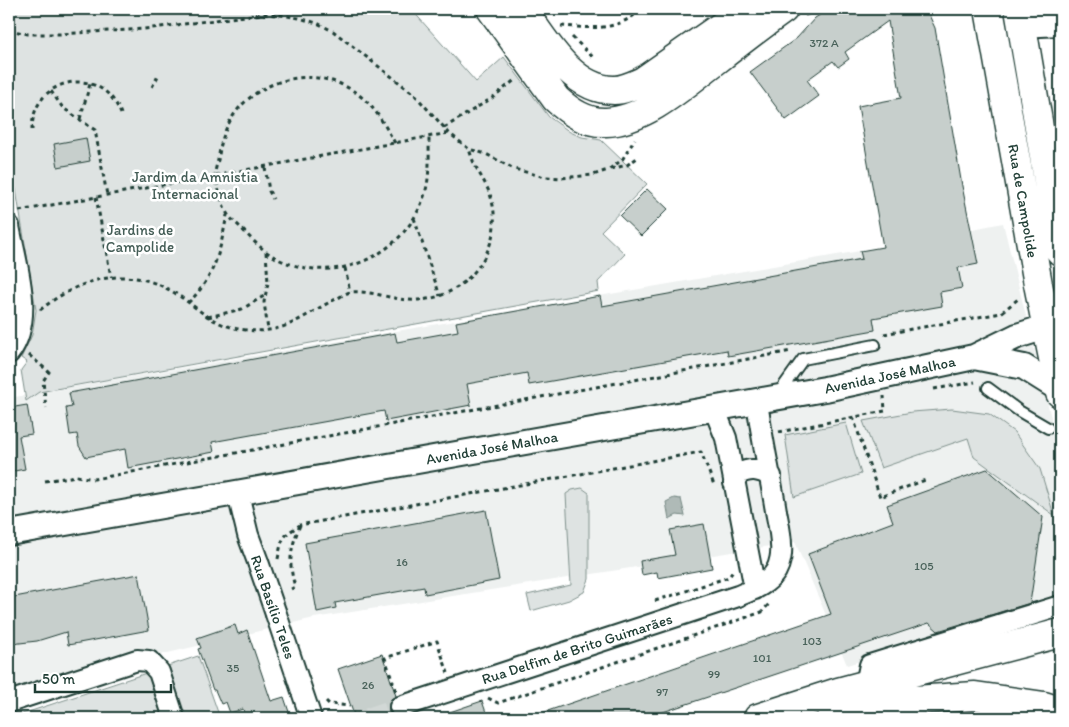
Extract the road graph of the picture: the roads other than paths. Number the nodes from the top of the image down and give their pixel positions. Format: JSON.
{"nodes":[{"id":1,"x":491,"y":9,"type":"edge"},
{"id":2,"x":522,"y":9,"type":"edge"},
{"id":3,"x":746,"y":9,"type":"edge"},
{"id":4,"x":784,"y":9,"type":"edge"},
{"id":5,"x":989,"y":9,"type":"edge"},
{"id":6,"x":1020,"y":17,"type":"edge"},
{"id":7,"x":1060,"y":23,"type":"edge"},
{"id":8,"x":12,"y":219,"type":"edge"},
{"id":9,"x":1060,"y":252,"type":"edge"},
{"id":10,"x":1053,"y":331,"type":"edge"},
{"id":11,"x":875,"y":340,"type":"road end"},
{"id":12,"x":9,"y":353,"type":"edge"},
{"id":13,"x":974,"y":358,"type":"junction"},
{"id":14,"x":988,"y":388,"type":"dead end"},
{"id":15,"x":1060,"y":391,"type":"edge"},
{"id":16,"x":767,"y":398,"type":"junction"},
{"id":17,"x":714,"y":408,"type":"junction"},
{"id":18,"x":1048,"y":428,"type":"dead end"},
{"id":19,"x":770,"y":476,"type":"junction"},
{"id":20,"x":734,"y":483,"type":"junction"},
{"id":21,"x":238,"y":494,"type":"junction"},
{"id":22,"x":9,"y":533,"type":"edge"},
{"id":23,"x":754,"y":589,"type":"junction"},
{"id":24,"x":1060,"y":606,"type":"edge"},
{"id":25,"x":1060,"y":633,"type":"edge"},
{"id":26,"x":866,"y":684,"type":"junction"},
{"id":27,"x":398,"y":699,"type":"tunnel mouth"},
{"id":28,"x":9,"y":702,"type":"edge"},
{"id":29,"x":1060,"y":711,"type":"edge"},
{"id":30,"x":174,"y":718,"type":"edge"},
{"id":31,"x":311,"y":718,"type":"edge"},
{"id":32,"x":758,"y":718,"type":"edge"},
{"id":33,"x":831,"y":718,"type":"edge"}],
"edges":[{"from":1,"to":4,"type":"main road"},
{"from":2,"to":3,"type":"main road"},
{"from":5,"to":10,"type":"main road","name":"Rua de Campolide"},
{"from":6,"to":7,"type":"street"},
{"from":6,"to":9,"type":"main road","name":"Rua de Campolide"},
{"from":8,"to":12,"type":"street"},
{"from":10,"to":13,"type":"street","name":"Avenida José Malhoa"},
{"from":10,"to":15,"type":"main road","name":"Rua de Campolide"},
{"from":11,"to":16,"type":"lane"},
{"from":13,"to":15,"type":"street","name":"Avenida José Malhoa"},
{"from":13,"to":16,"type":"street","name":"Avenida José Malhoa"},
{"from":14,"to":18,"type":"lane"},
{"from":16,"to":17,"type":"street","name":"Avenida José Malhoa"},
{"from":16,"to":19,"type":"street","name":"Rua Delfim de Brito Guimarães"},
{"from":17,"to":20,"type":"street"},
{"from":17,"to":21,"type":"street","name":"Avenida José Malhoa"},
{"from":19,"to":20,"type":"street"},
{"from":19,"to":23,"type":"street","name":"Rua Delfim de Brito Guimarães"},
{"from":20,"to":23,"type":"street"},
{"from":21,"to":22,"type":"street","name":"Avenida José Malhoa"},
{"from":21,"to":31,"type":"street","name":"Rua Basílio Teles","bridge":true},
{"from":23,"to":27,"type":"street","name":"Rua Delfim de Brito Guimarães"},
{"from":24,"to":26,"type":"street"},
{"from":25,"to":26,"type":"main road"},
{"from":26,"to":32,"type":"main road"},
{"from":28,"to":30,"type":"street"},
{"from":29,"to":33,"type":"main road"}]}
